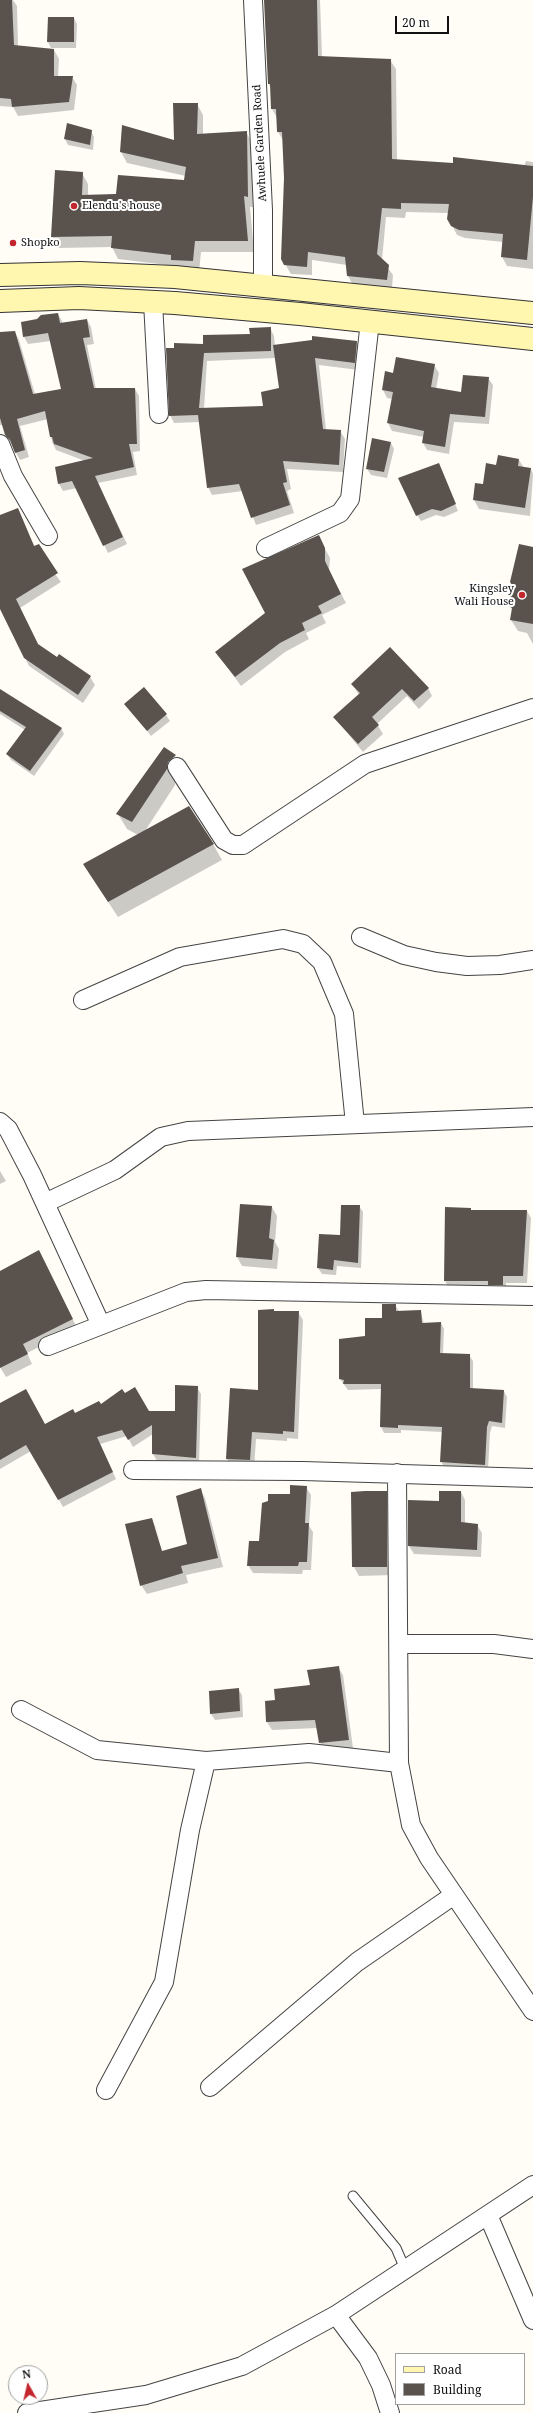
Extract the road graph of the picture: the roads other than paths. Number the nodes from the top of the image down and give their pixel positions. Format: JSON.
{"nodes":[{"id":1,"x":253,"y":0,"type":"edge"},
{"id":2,"x":0,"y":275,"type":"edge"},
{"id":3,"x":263,"y":286,"type":"junction"},
{"id":4,"x":0,"y":301,"type":"edge"},
{"id":5,"x":154,"y":302,"type":"junction"},
{"id":6,"x":533,"y":313,"type":"edge"},
{"id":7,"x":370,"y":321,"type":"junction"},
{"id":8,"x":533,"y":339,"type":"edge"},
{"id":9,"x":159,"y":414,"type":"dead end"},
{"id":10,"x":0,"y":444,"type":"edge"},
{"id":11,"x":48,"y":536,"type":"dead end"},
{"id":12,"x":266,"y":548,"type":"dead end"},
{"id":13,"x":533,"y":708,"type":"edge"},
{"id":14,"x":177,"y":766,"type":"dead end"},
{"id":15,"x":361,"y":937,"type":"dead end"},
{"id":16,"x":533,"y":960,"type":"edge"},
{"id":17,"x":83,"y":1000,"type":"dead end"},
{"id":18,"x":533,"y":1117,"type":"edge"},
{"id":19,"x":0,"y":1122,"type":"edge"},
{"id":20,"x":355,"y":1124,"type":"junction"},
{"id":21,"x":45,"y":1203,"type":"junction"},
{"id":22,"x":533,"y":1296,"type":"edge"},
{"id":23,"x":101,"y":1325,"type":"junction"},
{"id":24,"x":48,"y":1346,"type":"dead end"},
{"id":25,"x":133,"y":1470,"type":"dead end"},
{"id":26,"x":397,"y":1473,"type":"junction"},
{"id":27,"x":533,"y":1478,"type":"edge"},
{"id":28,"x":399,"y":1644,"type":"junction"},
{"id":29,"x":533,"y":1649,"type":"edge"},
{"id":30,"x":21,"y":1710,"type":"dead end"},
{"id":31,"x":206,"y":1761,"type":"junction"},
{"id":32,"x":399,"y":1764,"type":"junction"},
{"id":33,"x":454,"y":1895,"type":"junction"},
{"id":34,"x":533,"y":2011,"type":"edge"},
{"id":35,"x":210,"y":2087,"type":"dead end"},
{"id":36,"x":106,"y":2090,"type":"dead end"},
{"id":37,"x":533,"y":2185,"type":"edge"},
{"id":38,"x":353,"y":2196,"type":"dead end"},
{"id":39,"x":488,"y":2215,"type":"junction"},
{"id":40,"x":405,"y":2269,"type":"junction"},
{"id":41,"x":336,"y":2315,"type":"junction"},
{"id":42,"x":533,"y":2320,"type":"edge"},
{"id":43,"x":27,"y":2413,"type":"edge"},
{"id":44,"x":390,"y":2413,"type":"edge"}],
"edges":[{"from":1,"to":3,"type":"street","name":"Awhuele Garden Road"},
{"from":2,"to":3,"type":"main road"},
{"from":3,"to":6,"type":"main road"},
{"from":4,"to":5,"type":"main road"},
{"from":5,"to":7,"type":"main road"},
{"from":5,"to":9,"type":"street"},
{"from":7,"to":8,"type":"main road"},
{"from":7,"to":12,"type":"street"},
{"from":10,"to":11,"type":"street"},
{"from":13,"to":14,"type":"street"},
{"from":15,"to":16,"type":"street"},
{"from":17,"to":20,"type":"street"},
{"from":18,"to":20,"type":"street"},
{"from":19,"to":21,"type":"street"},
{"from":20,"to":21,"type":"street"},
{"from":21,"to":23,"type":"street"},
{"from":22,"to":23,"type":"street"},
{"from":23,"to":24,"type":"street"},
{"from":25,"to":26,"type":"street"},
{"from":26,"to":27,"type":"street"},
{"from":26,"to":28,"type":"street"},
{"from":28,"to":29,"type":"street"},
{"from":28,"to":32,"type":"street"},
{"from":30,"to":31,"type":"street"},
{"from":31,"to":32,"type":"street"},
{"from":31,"to":36,"type":"street"},
{"from":32,"to":33,"type":"street"},
{"from":33,"to":34,"type":"street"},
{"from":33,"to":35,"type":"street"},
{"from":37,"to":39,"type":"street"},
{"from":38,"to":40,"type":"lane"},
{"from":39,"to":40,"type":"street"},
{"from":39,"to":42,"type":"street"},
{"from":40,"to":41,"type":"street"},
{"from":41,"to":43,"type":"street"},
{"from":41,"to":44,"type":"street"}]}
